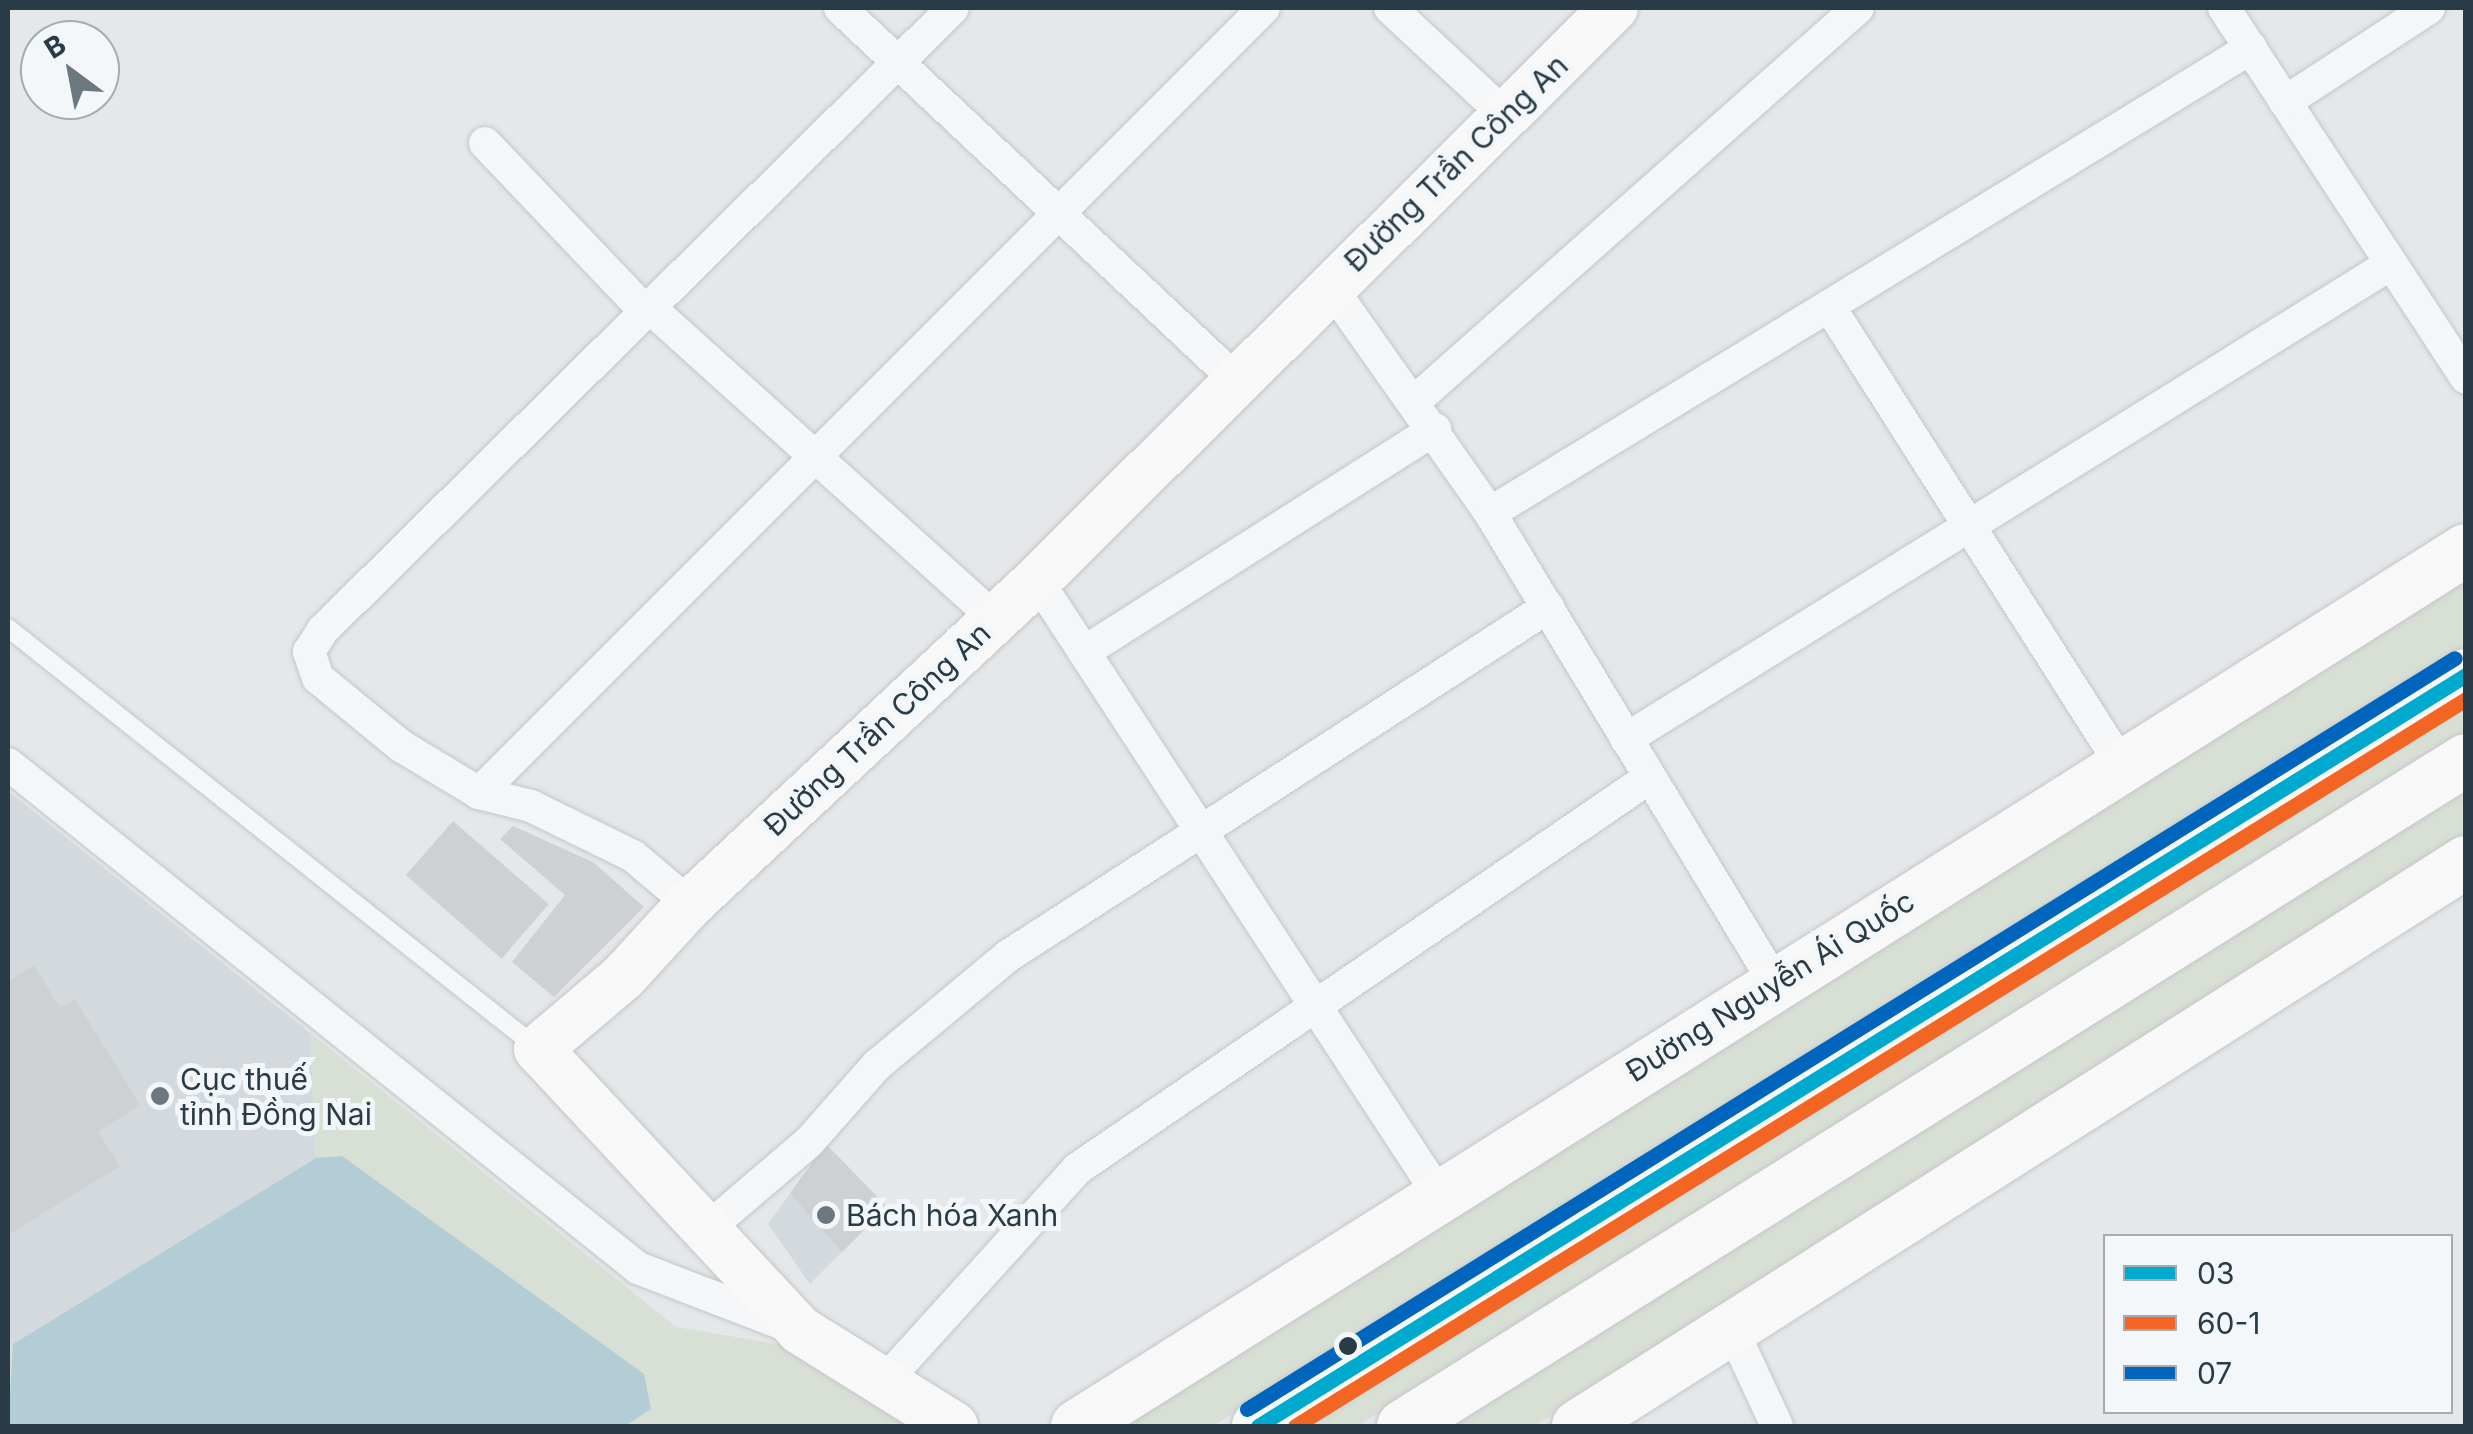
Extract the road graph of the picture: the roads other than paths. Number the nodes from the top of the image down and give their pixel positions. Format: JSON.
{"nodes":[{"id":1,"x":840,"y":8,"type":"edge"},
{"id":2,"x":953,"y":8,"type":"edge"},
{"id":3,"x":1264,"y":8,"type":"edge"},
{"id":4,"x":1390,"y":8,"type":"edge"},
{"id":5,"x":1614,"y":8,"type":"edge"},
{"id":6,"x":1858,"y":8,"type":"edge"},
{"id":7,"x":2224,"y":8,"type":"edge"},
{"id":8,"x":2430,"y":8,"type":"edge"},
{"id":9,"x":2250,"y":48,"type":"junction"},
{"id":10,"x":895,"y":64,"type":"junction"},
{"id":11,"x":2285,"y":102,"type":"junction"},
{"id":12,"x":1505,"y":116,"type":"junction"},
{"id":13,"x":485,"y":143,"type":"dead end"},
{"id":14,"x":1055,"y":214,"type":"junction"},
{"id":15,"x":2391,"y":264,"type":"junction"},
{"id":16,"x":1330,"y":286,"type":"junction"},
{"id":17,"x":1828,"y":306,"type":"junction"},
{"id":18,"x":646,"y":308,"type":"junction"},
{"id":19,"x":2466,"y":378,"type":"edge"},
{"id":20,"x":1236,"y":380,"type":"junction"},
{"id":21,"x":1415,"y":401,"type":"junction"},
{"id":22,"x":1435,"y":429,"type":"junction"},
{"id":23,"x":813,"y":456,"type":"junction"},
{"id":24,"x":1490,"y":513,"type":"junction"},
{"id":25,"x":1971,"y":525,"type":"junction"},
{"id":26,"x":2466,"y":550,"type":"edge"},
{"id":27,"x":1037,"y":580,"type":"junction"},
{"id":28,"x":1548,"y":607,"type":"junction"},
{"id":29,"x":994,"y":618,"type":"junction"},
{"id":30,"x":8,"y":628,"type":"edge"},
{"id":31,"x":1084,"y":652,"type":"junction"},
{"id":32,"x":2466,"y":675,"type":"edge"},
{"id":33,"x":1626,"y":739,"type":"junction"},
{"id":34,"x":2466,"y":760,"type":"edge"},
{"id":35,"x":8,"y":764,"type":"edge"},
{"id":36,"x":2122,"y":766,"type":"junction"},
{"id":37,"x":1649,"y":778,"type":"junction"},
{"id":38,"x":479,"y":793,"type":"junction"},
{"id":39,"x":1202,"y":831,"type":"junction"},
{"id":40,"x":2466,"y":862,"type":"edge"},
{"id":41,"x":690,"y":904,"type":"junction"},
{"id":42,"x":1775,"y":983,"type":"junction"},
{"id":43,"x":1318,"y":1003,"type":"junction"},
{"id":44,"x":538,"y":1048,"type":"junction"},
{"id":45,"x":1438,"y":1195,"type":"junction"},
{"id":46,"x":706,"y":1228,"type":"junction"},
{"id":47,"x":1732,"y":1329,"type":"junction"},
{"id":48,"x":800,"y":1330,"type":"junction"},
{"id":49,"x":884,"y":1382,"type":"junction"},
{"id":50,"x":954,"y":1426,"type":"edge"},
{"id":51,"x":1077,"y":1426,"type":"edge"},
{"id":52,"x":1258,"y":1426,"type":"edge"},
{"id":53,"x":1402,"y":1426,"type":"edge"},
{"id":54,"x":1578,"y":1426,"type":"edge"},
{"id":55,"x":1777,"y":1426,"type":"edge"}],
"edges":[{"from":1,"to":10,"type":"street"},
{"from":2,"to":10,"type":"street"},
{"from":3,"to":14,"type":"street"},
{"from":4,"to":12,"type":"street"},
{"from":5,"to":12,"type":"street","name":"Đường Trần Công An"},
{"from":6,"to":21,"type":"street"},
{"from":7,"to":9,"type":"street"},
{"from":8,"to":11,"type":"street"},
{"from":9,"to":11,"type":"street"},
{"from":9,"to":17,"type":"street"},
{"from":10,"to":14,"type":"street"},
{"from":10,"to":18,"type":"street"},
{"from":11,"to":15,"type":"street"},
{"from":12,"to":16,"type":"street","name":"Đường Trần Công An"},
{"from":13,"to":18,"type":"street"},
{"from":14,"to":20,"type":"street"},
{"from":14,"to":23,"type":"street"},
{"from":15,"to":19,"type":"street"},
{"from":15,"to":25,"type":"street"},
{"from":16,"to":20,"type":"street","name":"Đường Trần Công An"},
{"from":16,"to":21,"type":"street"},
{"from":17,"to":24,"type":"street"},
{"from":17,"to":25,"type":"street"},
{"from":18,"to":23,"type":"street"},
{"from":18,"to":38,"type":"street"},
{"from":20,"to":27,"type":"street","name":"Đường Trần Công An"},
{"from":21,"to":22,"type":"street"},
{"from":22,"to":24,"type":"street"},
{"from":22,"to":31,"type":"street"},
{"from":23,"to":29,"type":"street"},
{"from":23,"to":38,"type":"street"},
{"from":24,"to":28,"type":"street"},
{"from":25,"to":33,"type":"street"},
{"from":25,"to":36,"type":"street"},
{"from":26,"to":36,"type":"main road","name":"Đường Nguyễn Ái Quốc"},
{"from":27,"to":29,"type":"street","name":"Đường Trần Công An"},
{"from":27,"to":31,"type":"street"},
{"from":28,"to":33,"type":"street"},
{"from":28,"to":39,"type":"street"},
{"from":29,"to":41,"type":"street","name":"Đường Trần Công An"},
{"from":30,"to":44,"type":"lane"},
{"from":31,"to":39,"type":"street"},
{"from":32,"to":52,"type":"main road"},
{"from":33,"to":37,"type":"street"},
{"from":34,"to":53,"type":"main road"},
{"from":35,"to":48,"type":"street"},
{"from":36,"to":42,"type":"main road","name":"Đường Nguyễn Ái Quốc"},
{"from":37,"to":42,"type":"street"},
{"from":37,"to":43,"type":"street"},
{"from":38,"to":41,"type":"street"},
{"from":39,"to":43,"type":"street"},
{"from":39,"to":46,"type":"street"},
{"from":40,"to":47,"type":"main road"},
{"from":41,"to":44,"type":"street","name":"Đường Trần Công An"},
{"from":42,"to":45,"type":"main road","name":"Đường Nguyễn Ái Quốc"},
{"from":43,"to":45,"type":"street"},
{"from":43,"to":49,"type":"street"},
{"from":44,"to":46,"type":"street"},
{"from":45,"to":51,"type":"main road","name":"Đường Nguyễn Ái Quốc"},
{"from":46,"to":48,"type":"street"},
{"from":47,"to":54,"type":"main road"},
{"from":47,"to":55,"type":"street"},
{"from":48,"to":49,"type":"street"},
{"from":49,"to":50,"type":"street"}]}
